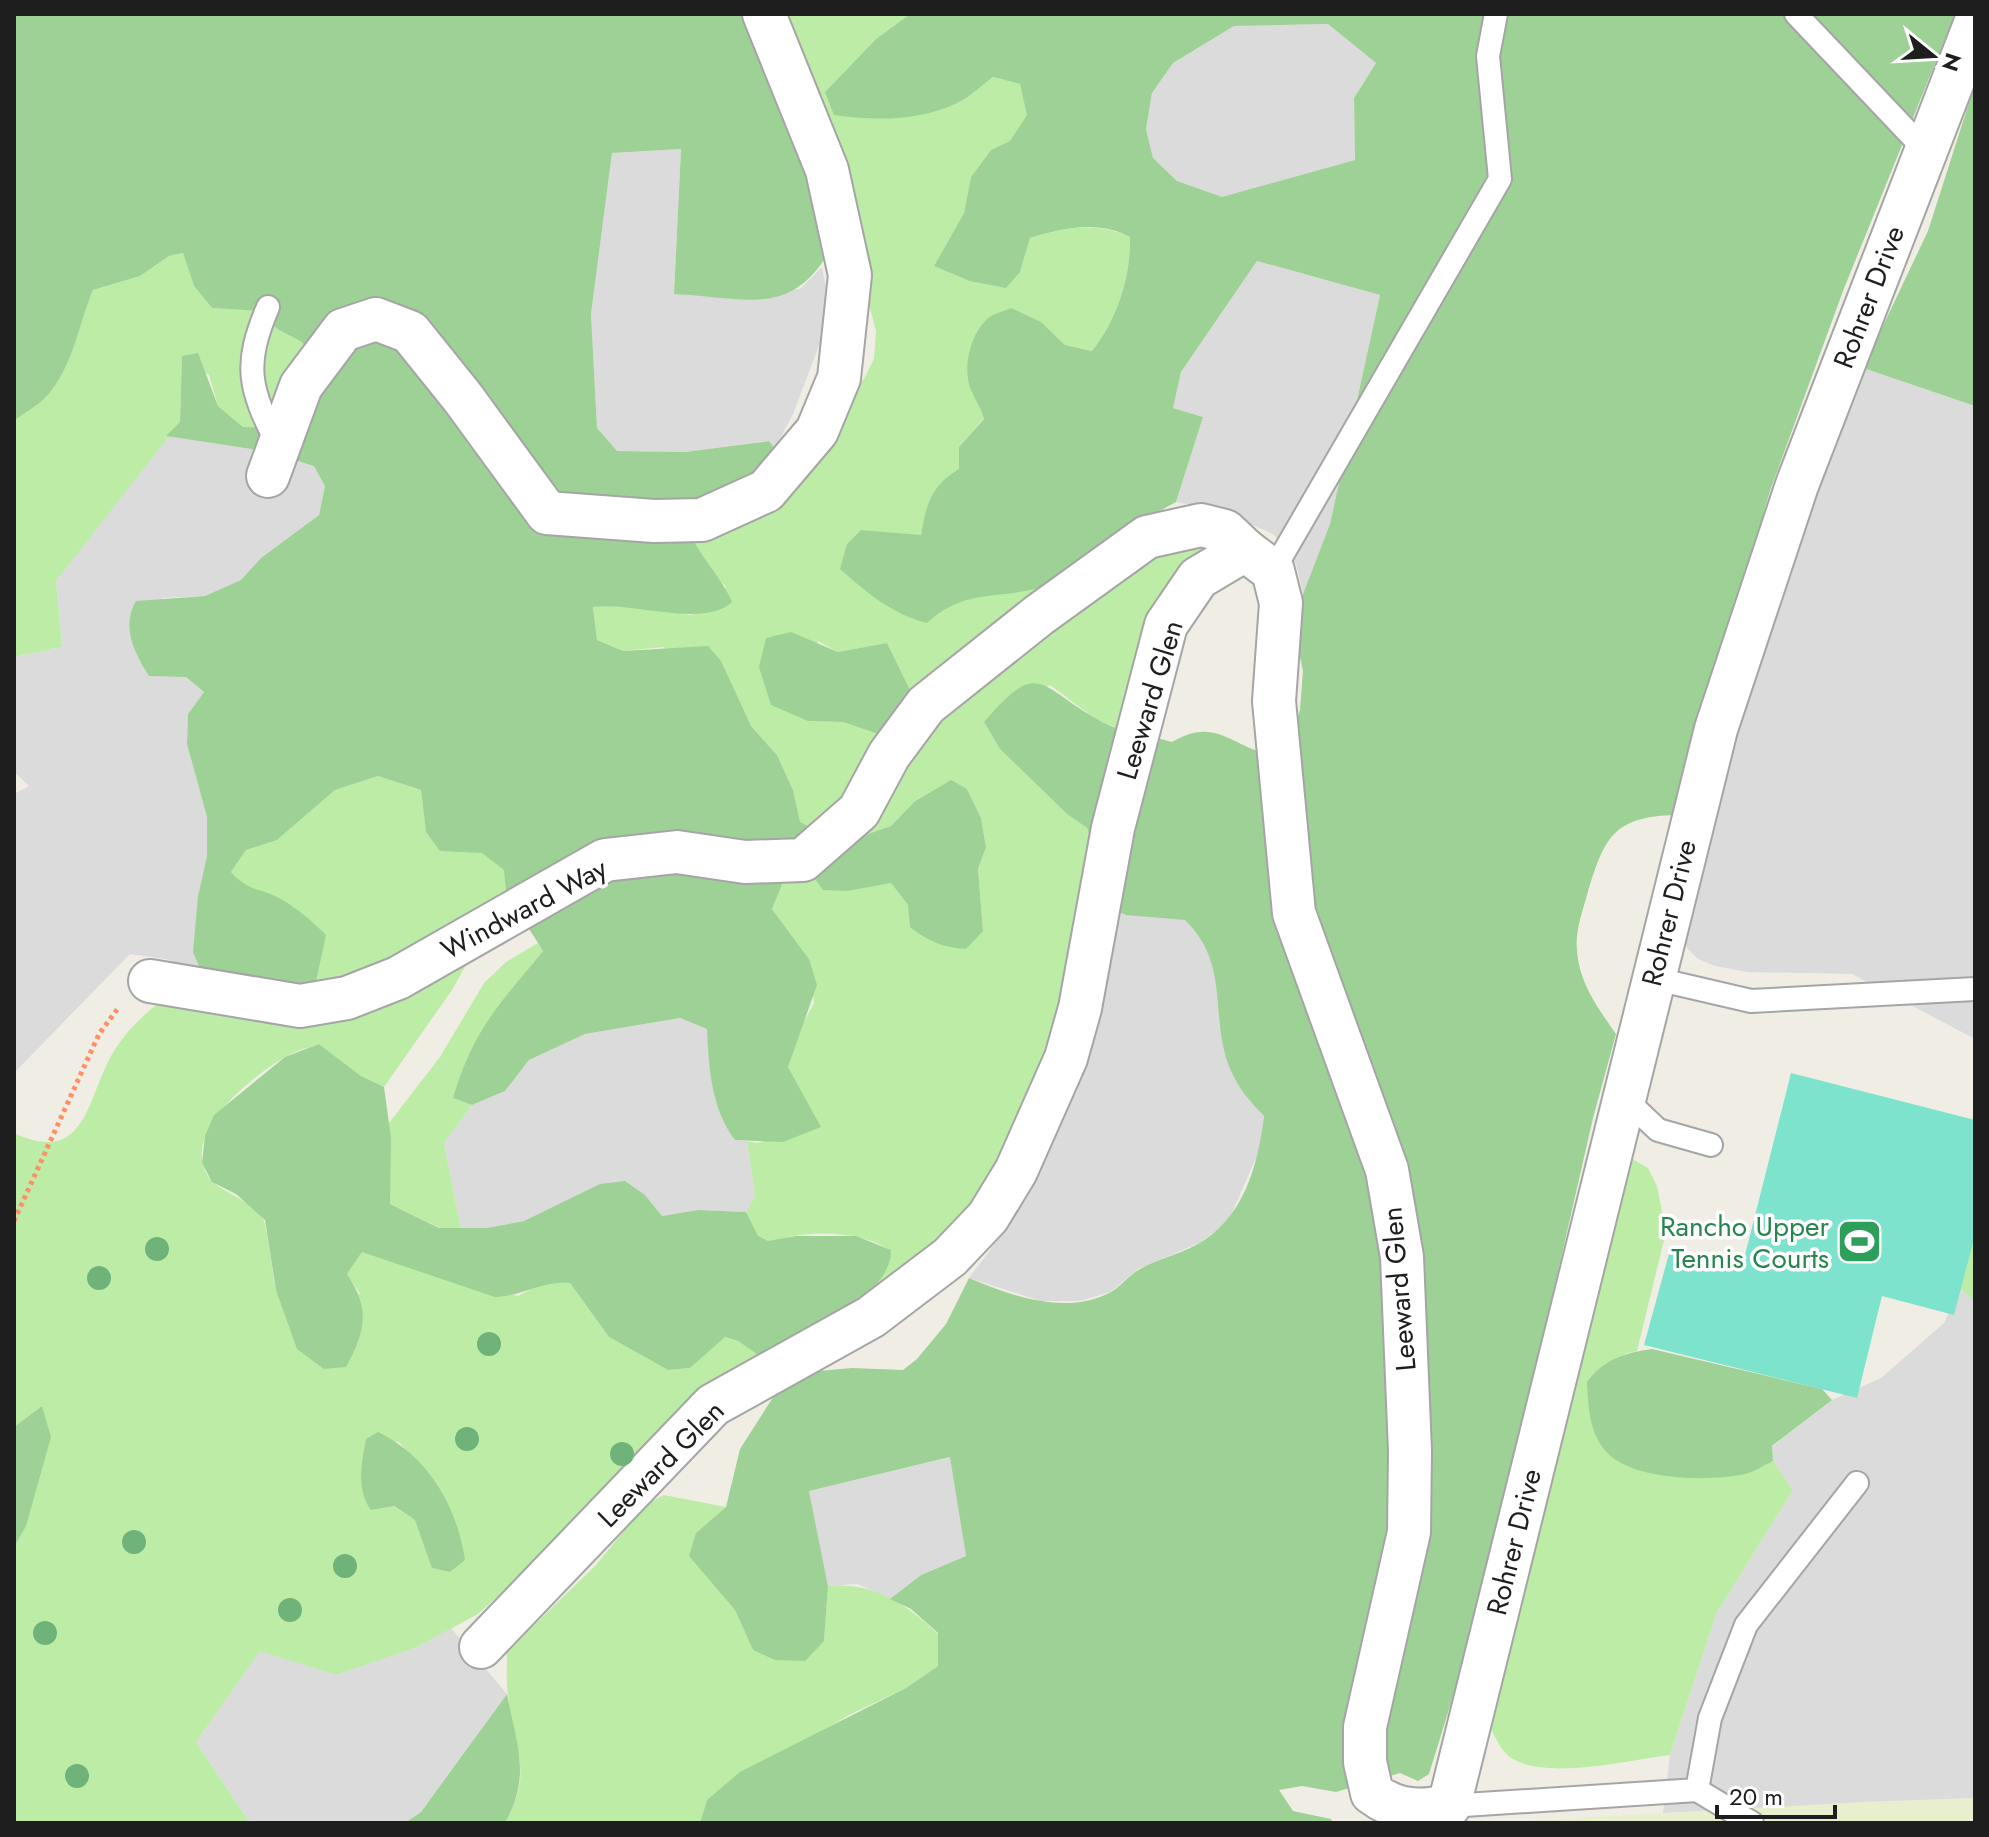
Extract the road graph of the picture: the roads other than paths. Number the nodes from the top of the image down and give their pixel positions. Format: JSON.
{"nodes":[{"id":1,"x":764,"y":14,"type":"edge"},
{"id":2,"x":1496,"y":14,"type":"edge"},
{"id":3,"x":1796,"y":14,"type":"edge"},
{"id":4,"x":1975,"y":24,"type":"edge"},
{"id":5,"x":1926,"y":151,"type":"junction"},
{"id":6,"x":268,"y":307,"type":"dead end"},
{"id":7,"x":273,"y":461,"type":"joint"},
{"id":8,"x":1259,"y":560,"type":"junction"},
{"id":9,"x":1652,"y":978,"type":"junction"},
{"id":10,"x":150,"y":981,"type":"road end"},
{"id":11,"x":1975,"y":989,"type":"edge"},
{"id":12,"x":1623,"y":1097,"type":"junction"},
{"id":13,"x":1711,"y":1145,"type":"dead end"},
{"id":14,"x":1857,"y":1483,"type":"dead end"},
{"id":15,"x":481,"y":1647,"type":"dead end"},
{"id":16,"x":1697,"y":1790,"type":"junction"},
{"id":17,"x":1443,"y":1814,"type":"edge"},
{"id":18,"x":1752,"y":1823,"type":"edge"}],
"edges":[{"from":1,"to":7,"type":"street"},
{"from":2,"to":8,"type":"lane"},
{"from":3,"to":5,"type":"lane"},
{"from":4,"to":5,"type":"street","name":"Rohrer Drive"},
{"from":5,"to":9,"type":"street","name":"Rohrer Drive"},
{"from":6,"to":7,"type":"lane"},
{"from":8,"to":10,"type":"street","name":"Windward Way"},
{"from":8,"to":15,"type":"street","name":"Leeward Glen"},
{"from":8,"to":17,"type":"street","name":"Leeward Glen"},
{"from":9,"to":11,"type":"lane"},
{"from":9,"to":12,"type":"street","name":"Rohrer Drive"},
{"from":12,"to":13,"type":"lane"},
{"from":12,"to":17,"type":"street","name":"Rohrer Drive"},
{"from":14,"to":16,"type":"lane"},
{"from":16,"to":17,"type":"lane"},
{"from":16,"to":18,"type":"lane"}]}
